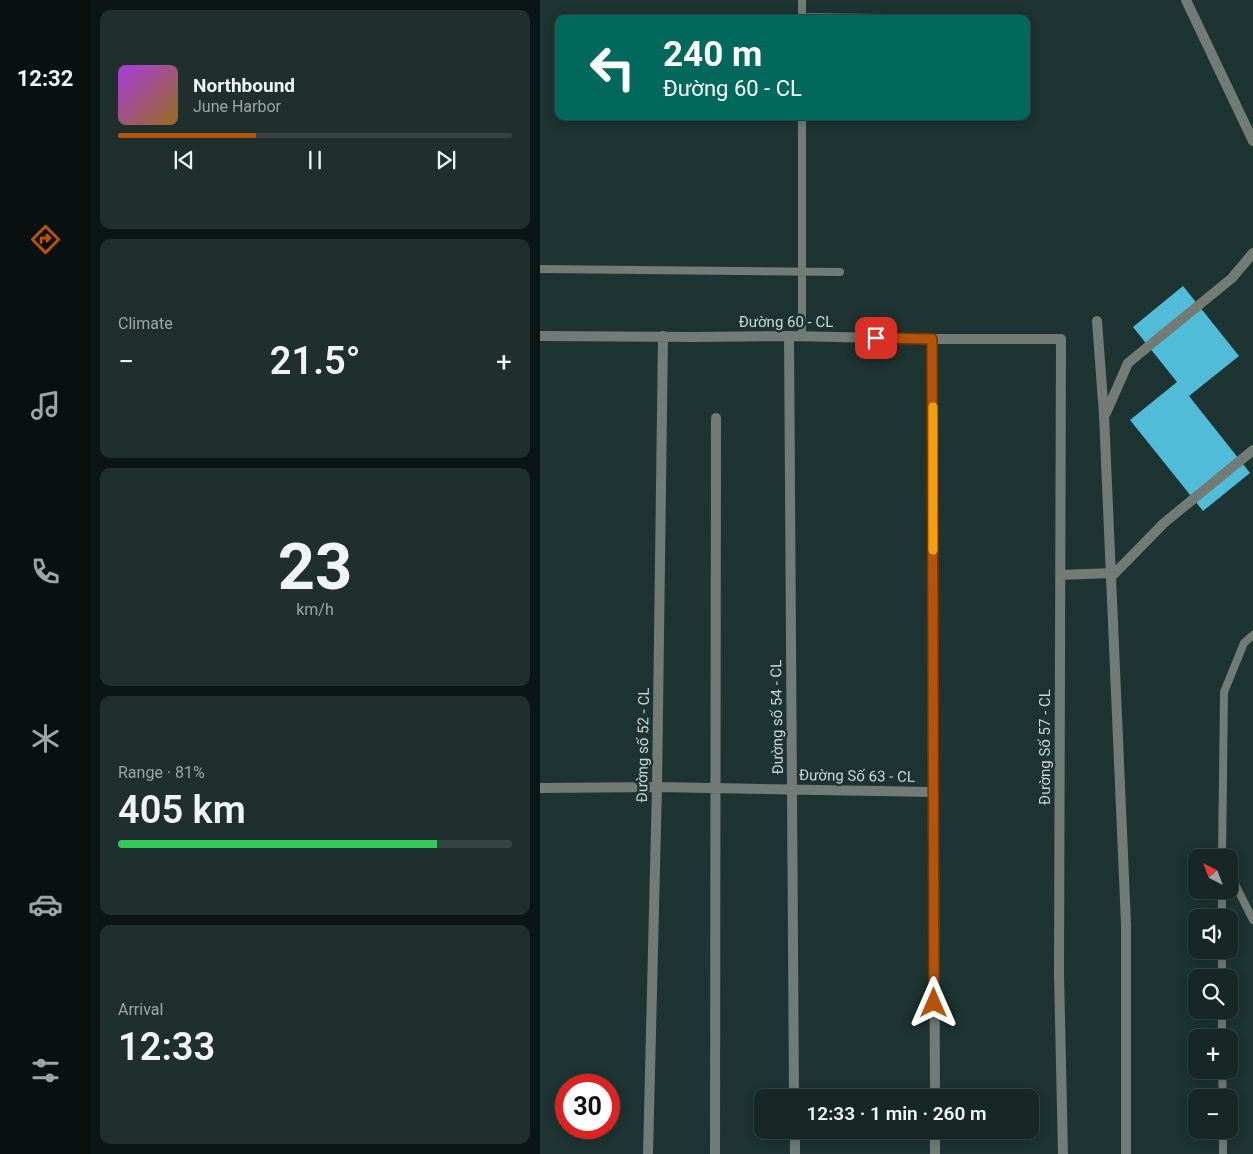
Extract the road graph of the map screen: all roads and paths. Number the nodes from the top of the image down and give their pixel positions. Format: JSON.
{"nodes":[{"id":1,"x":802,"y":0,"type":"edge"},
{"id":2,"x":1186,"y":0,"type":"edge"},
{"id":3,"x":802,"y":15,"type":"edge"},
{"id":4,"x":802,"y":120,"type":"edge"},
{"id":5,"x":1253,"y":141,"type":"edge"},
{"id":6,"x":1253,"y":253,"type":"edge"},
{"id":7,"x":540,"y":269,"type":"edge"},
{"id":8,"x":802,"y":272,"type":"junction"},
{"id":9,"x":840,"y":272,"type":"dead end"},
{"id":10,"x":1098,"y":320,"type":"dead end"},
{"id":11,"x":540,"y":336,"type":"edge"},
{"id":12,"x":663,"y":336,"type":"junction"},
{"id":13,"x":788,"y":336,"type":"junction"},
{"id":14,"x":802,"y":337,"type":"junction"},
{"id":15,"x":932,"y":339,"type":"junction"},
{"id":16,"x":1062,"y":339,"type":"joint"},
{"id":17,"x":1104,"y":415,"type":"junction"},
{"id":18,"x":716,"y":418,"type":"dead end"},
{"id":19,"x":1253,"y":450,"type":"edge"},
{"id":20,"x":1111,"y":575,"type":"junction"},
{"id":21,"x":1060,"y":576,"type":"junction"},
{"id":22,"x":1253,"y":635,"type":"edge"},
{"id":23,"x":657,"y":787,"type":"junction"},
{"id":24,"x":540,"y":788,"type":"edge"},
{"id":25,"x":715,"y":789,"type":"junction"},
{"id":26,"x":792,"y":790,"type":"junction"},
{"id":27,"x":933,"y":792,"type":"junction"},
{"id":28,"x":1222,"y":849,"type":"edge"},
{"id":29,"x":1238,"y":890,"type":"edge"},
{"id":30,"x":1253,"y":920,"type":"edge"},
{"id":31,"x":794,"y":1089,"type":"edge"},
{"id":32,"x":935,"y":1089,"type":"edge"},
{"id":33,"x":795,"y":1139,"type":"edge"},
{"id":34,"x":935,"y":1139,"type":"edge"},
{"id":35,"x":1223,"y":1139,"type":"edge"},
{"id":36,"x":648,"y":1154,"type":"edge"},
{"id":37,"x":715,"y":1154,"type":"edge"},
{"id":38,"x":795,"y":1154,"type":"edge"},
{"id":39,"x":935,"y":1154,"type":"edge"},
{"id":40,"x":1063,"y":1154,"type":"edge"},
{"id":41,"x":1126,"y":1154,"type":"edge"},
{"id":42,"x":1223,"y":1154,"type":"edge"}],
"edges":[{"from":1,"to":3,"type":"lane"},
{"from":2,"to":5,"type":"street"},
{"from":4,"to":8,"type":"lane"},
{"from":6,"to":17,"type":"street"},
{"from":7,"to":8,"type":"lane"},
{"from":8,"to":9,"type":"lane"},
{"from":8,"to":14,"type":"lane"},
{"from":10,"to":17,"type":"street"},
{"from":11,"to":12,"type":"street","name":"Đường 60 - CL"},
{"from":12,"to":13,"type":"street","name":"Đường 60 - CL"},
{"from":12,"to":23,"type":"street","name":"Đường số 52 - CL"},
{"from":13,"to":14,"type":"street","name":"Đường 60 - CL"},
{"from":13,"to":26,"type":"street","name":"Đường số 54 - CL"},
{"from":14,"to":15,"type":"street","name":"Đường 60 - CL"},
{"from":15,"to":16,"type":"street","name":"Đường 60 - CL"},
{"from":15,"to":27,"type":"street"},
{"from":16,"to":21,"type":"street","name":"Đường Số 57 - CL"},
{"from":17,"to":20,"type":"street"},
{"from":18,"to":25,"type":"street"},
{"from":19,"to":20,"type":"street"},
{"from":20,"to":21,"type":"street"},
{"from":20,"to":41,"type":"street"},
{"from":21,"to":40,"type":"street","name":"Đường Số 57 - CL"},
{"from":22,"to":28,"type":"lane"},
{"from":23,"to":24,"type":"street","name":"Đường Số 63 - CL"},
{"from":23,"to":25,"type":"street","name":"Đường Số 63 - CL"},
{"from":23,"to":36,"type":"street","name":"Đường số 52 - CL"},
{"from":25,"to":26,"type":"street","name":"Đường Số 63 - CL"},
{"from":25,"to":37,"type":"street"},
{"from":26,"to":27,"type":"street","name":"Đường Số 63 - CL"},
{"from":26,"to":31,"type":"street","name":"Đường số 54 - CL"},
{"from":27,"to":32,"type":"street"},
{"from":29,"to":30,"type":"lane"},
{"from":33,"to":38,"type":"street"},
{"from":34,"to":39,"type":"street"},
{"from":35,"to":42,"type":"lane"}]}
